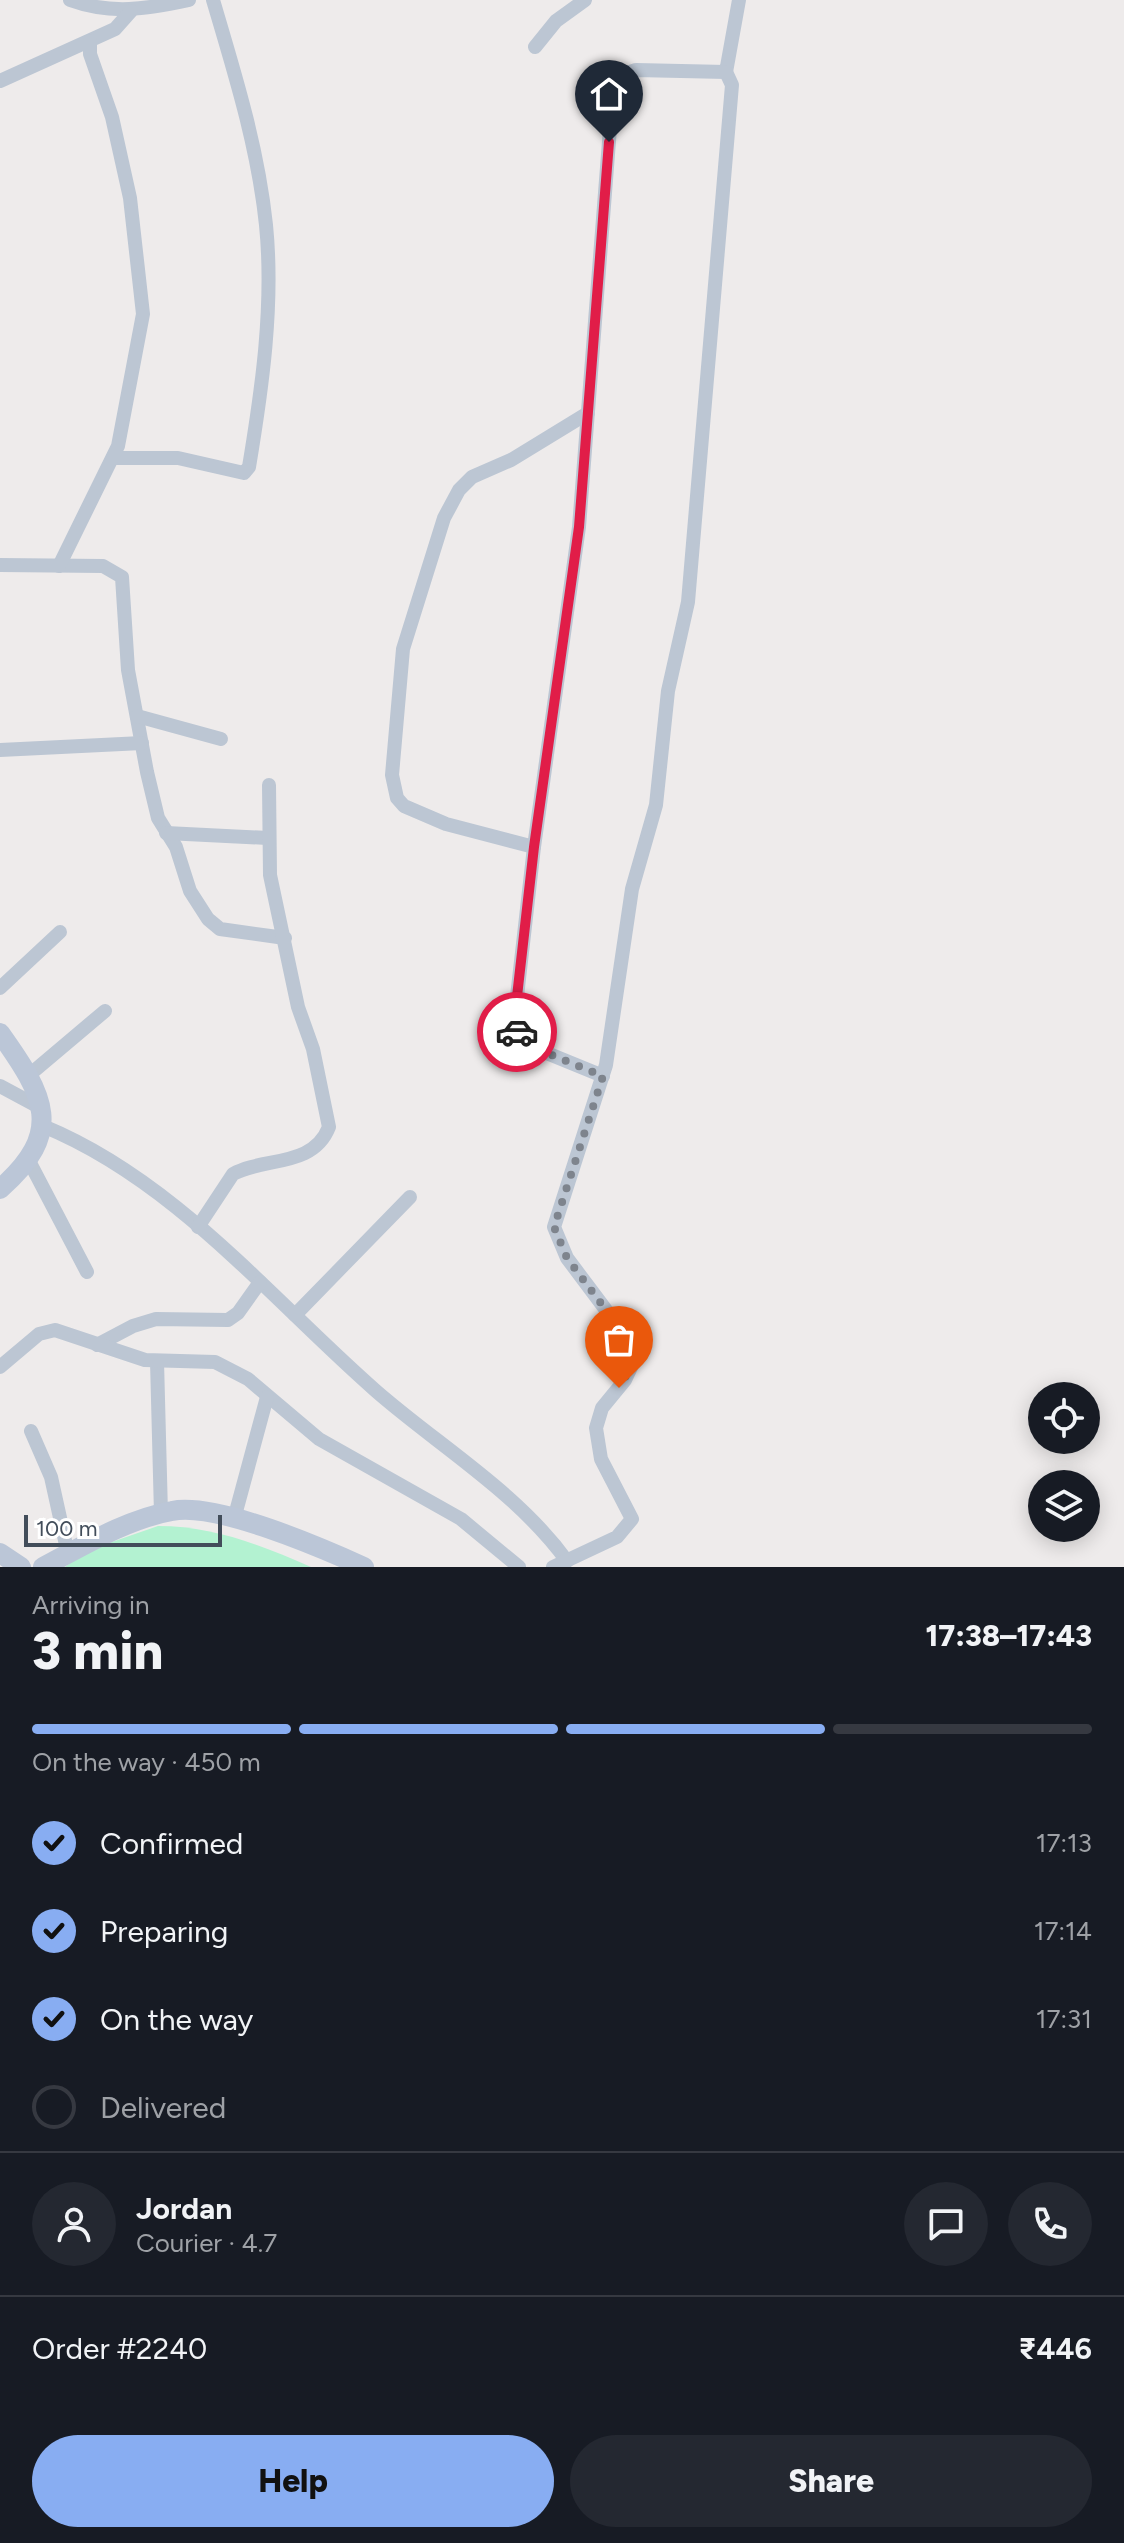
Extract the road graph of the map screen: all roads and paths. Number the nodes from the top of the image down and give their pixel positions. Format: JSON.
{"nodes":[{"id":1,"x":70,"y":0,"type":"edge"},
{"id":2,"x":189,"y":0,"type":"edge"},
{"id":3,"x":213,"y":0,"type":"edge"},
{"id":4,"x":585,"y":0,"type":"edge"},
{"id":5,"x":739,"y":0,"type":"edge"},
{"id":6,"x":131,"y":11,"type":"junction"},
{"id":7,"x":90,"y":41,"type":"junction"},
{"id":8,"x":535,"y":47,"type":"dead end"},
{"id":9,"x":726,"y":72,"type":"junction"},
{"id":10,"x":0,"y":81,"type":"edge"},
{"id":11,"x":588,"y":413,"type":"junction"},
{"id":12,"x":114,"y":458,"type":"junction"},
{"id":13,"x":0,"y":565,"type":"edge"},
{"id":14,"x":59,"y":566,"type":"junction"},
{"id":15,"x":137,"y":716,"type":"junction"},
{"id":16,"x":221,"y":739,"type":"dead end"},
{"id":17,"x":142,"y":743,"type":"junction"},
{"id":18,"x":0,"y":750,"type":"edge"},
{"id":19,"x":269,"y":785,"type":"dead end"},
{"id":20,"x":166,"y":833,"type":"junction"},
{"id":21,"x":268,"y":838,"type":"junction"},
{"id":22,"x":534,"y":847,"type":"junction"},
{"id":23,"x":60,"y":932,"type":"dead end"},
{"id":24,"x":285,"y":938,"type":"junction"},
{"id":25,"x":0,"y":988,"type":"edge"},
{"id":26,"x":105,"y":1011,"type":"dead end"},
{"id":27,"x":0,"y":1033,"type":"edge"},
{"id":28,"x":28,"y":1076,"type":"junction"},
{"id":29,"x":603,"y":1076,"type":"junction"},
{"id":30,"x":0,"y":1086,"type":"edge"},
{"id":31,"x":42,"y":1117,"type":"junction"},
{"id":32,"x":29,"y":1161,"type":"junction"},
{"id":33,"x":0,"y":1189,"type":"edge"},
{"id":34,"x":410,"y":1197,"type":"dead end"},
{"id":35,"x":198,"y":1227,"type":"junction"},
{"id":36,"x":87,"y":1272,"type":"dead end"},
{"id":37,"x":260,"y":1282,"type":"junction"},
{"id":38,"x":295,"y":1315,"type":"junction"},
{"id":39,"x":97,"y":1345,"type":"junction"},
{"id":40,"x":157,"y":1361,"type":"junction"},
{"id":41,"x":0,"y":1367,"type":"edge"},
{"id":42,"x":267,"y":1397,"type":"junction"},
{"id":43,"x":31,"y":1431,"type":"dead end"},
{"id":44,"x":161,"y":1514,"type":"junction"},
{"id":45,"x":234,"y":1519,"type":"junction"},
{"id":46,"x":0,"y":1553,"type":"edge"},
{"id":47,"x":68,"y":1554,"type":"junction"},
{"id":48,"x":560,"y":1564,"type":"edge"},
{"id":49,"x":21,"y":1567,"type":"edge"},
{"id":50,"x":43,"y":1567,"type":"edge"},
{"id":51,"x":364,"y":1567,"type":"edge"},
{"id":52,"x":519,"y":1567,"type":"edge"}],
"edges":[{"from":1,"to":6,"type":"street"},
{"from":2,"to":6,"type":"street"},
{"from":3,"to":12,"type":"street"},
{"from":4,"to":8,"type":"street"},
{"from":5,"to":9,"type":"street"},
{"from":6,"to":7,"type":"street"},
{"from":7,"to":10,"type":"street"},
{"from":7,"to":12,"type":"street"},
{"from":9,"to":11,"type":"street"},
{"from":9,"to":29,"type":"street"},
{"from":11,"to":22,"type":"street"},
{"from":11,"to":22,"type":"street"},
{"from":12,"to":14,"type":"street"},
{"from":13,"to":14,"type":"street"},
{"from":14,"to":15,"type":"street"},
{"from":15,"to":16,"type":"street"},
{"from":15,"to":17,"type":"street"},
{"from":17,"to":18,"type":"street"},
{"from":17,"to":20,"type":"street"},
{"from":19,"to":21,"type":"street"},
{"from":20,"to":21,"type":"street"},
{"from":20,"to":24,"type":"street"},
{"from":21,"to":24,"type":"street"},
{"from":22,"to":29,"type":"street"},
{"from":23,"to":25,"type":"street"},
{"from":24,"to":35,"type":"street"},
{"from":26,"to":28,"type":"street"},
{"from":27,"to":28,"type":"street"},
{"from":28,"to":31,"type":"street"},
{"from":29,"to":48,"type":"street"},
{"from":30,"to":31,"type":"street"},
{"from":31,"to":32,"type":"street"},
{"from":31,"to":35,"type":"street"},
{"from":32,"to":33,"type":"street"},
{"from":32,"to":36,"type":"street"},
{"from":34,"to":38,"type":"street"},
{"from":35,"to":37,"type":"street"},
{"from":37,"to":38,"type":"street"},
{"from":37,"to":39,"type":"street"},
{"from":38,"to":48,"type":"street"},
{"from":39,"to":40,"type":"street"},
{"from":39,"to":41,"type":"street"},
{"from":40,"to":42,"type":"street"},
{"from":40,"to":44,"type":"street"},
{"from":42,"to":45,"type":"street"},
{"from":42,"to":52,"type":"street"},
{"from":43,"to":47,"type":"street"},
{"from":44,"to":45,"type":"street"},
{"from":44,"to":47,"type":"street"},
{"from":45,"to":51,"type":"street"},
{"from":46,"to":49,"type":"street"},
{"from":47,"to":50,"type":"street"}]}
